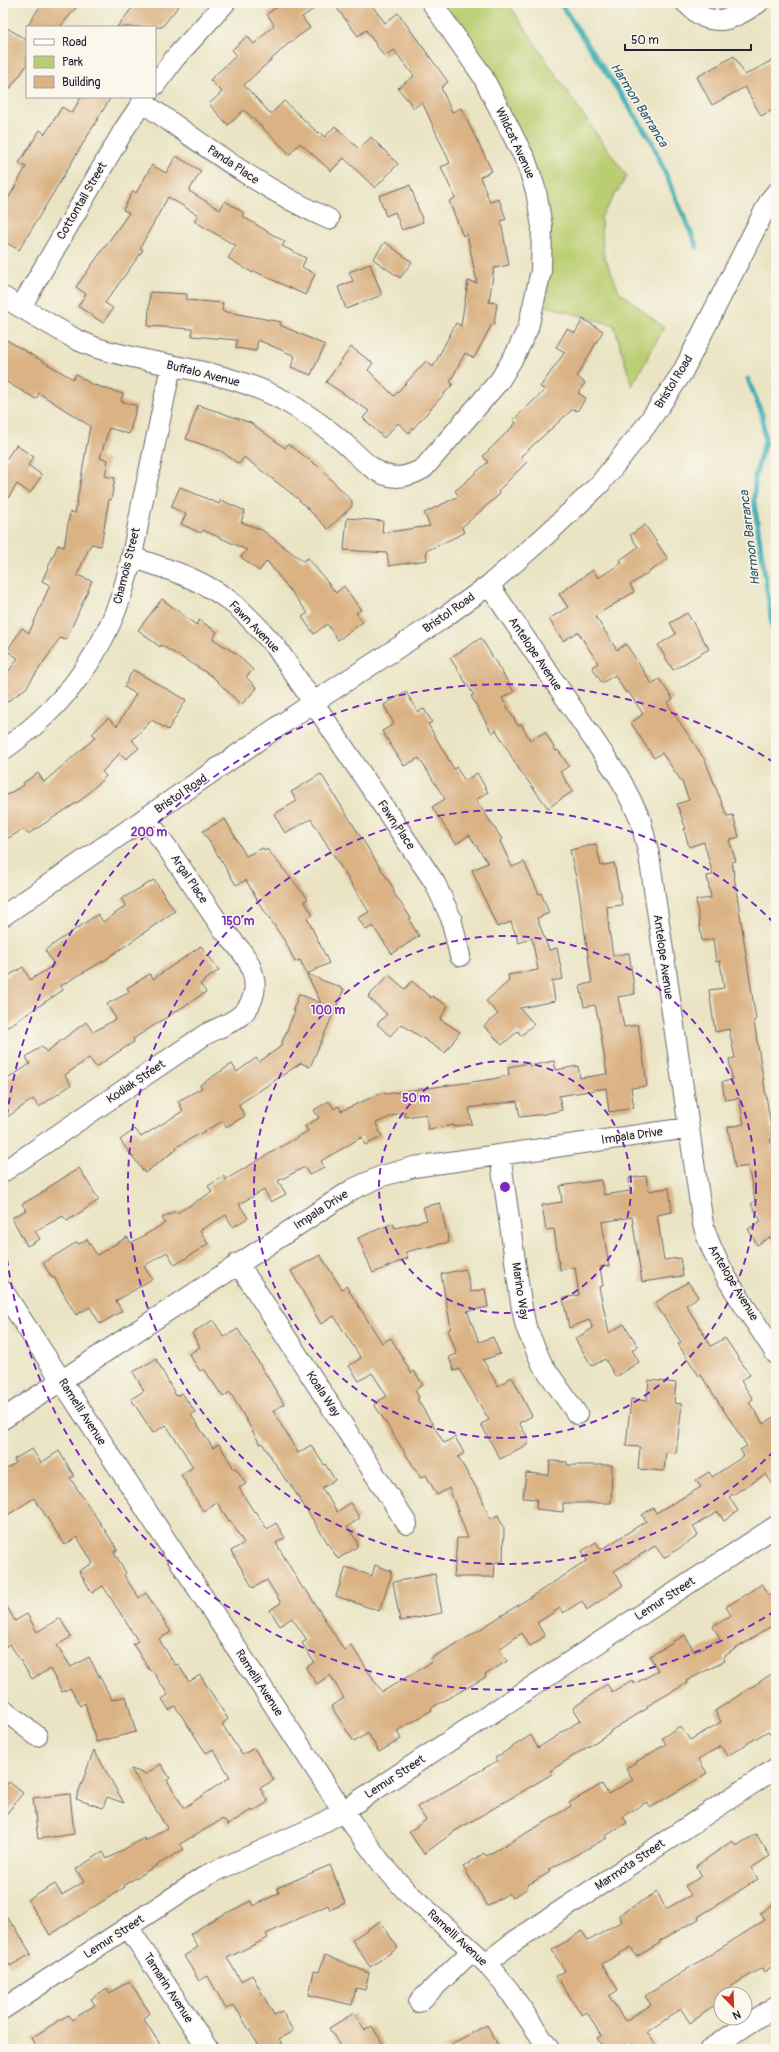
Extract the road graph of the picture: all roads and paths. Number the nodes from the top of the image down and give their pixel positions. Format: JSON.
{"nodes":[{"id":1,"x":225,"y":3,"type":"edge"},
{"id":2,"x":432,"y":3,"type":"edge"},
{"id":3,"x":686,"y":3,"type":"edge"},
{"id":4,"x":758,"y":3,"type":"edge"},
{"id":5,"x":156,"y":84,"type":"edge"},
{"id":6,"x":144,"y":100,"type":"edge"},
{"id":7,"x":776,"y":193,"type":"edge"},
{"id":8,"x":329,"y":219,"type":"dead end"},
{"id":9,"x":3,"y":296,"type":"edge"},
{"id":10,"x":21,"y":307,"type":"junction"},
{"id":11,"x":171,"y":366,"type":"junction"},
{"id":12,"x":390,"y":477,"type":"joint"},
{"id":13,"x":131,"y":557,"type":"junction"},
{"id":14,"x":489,"y":585,"type":"junction"},
{"id":15,"x":314,"y":702,"type":"junction"},
{"id":16,"x":3,"y":750,"type":"edge"},
{"id":17,"x":146,"y":817,"type":"junction"},
{"id":18,"x":3,"y":916,"type":"edge"},
{"id":19,"x":460,"y":956,"type":"dead end"},
{"id":20,"x":254,"y":982,"type":"joint"},
{"id":21,"x":688,"y":1128,"type":"junction"},
{"id":22,"x":500,"y":1155,"type":"junction"},
{"id":23,"x":3,"y":1172,"type":"edge"},
{"id":24,"x":238,"y":1263,"type":"junction"},
{"id":25,"x":3,"y":1291,"type":"edge"},
{"id":26,"x":776,"y":1354,"type":"edge"},
{"id":27,"x":62,"y":1381,"type":"junction"},
{"id":28,"x":577,"y":1414,"type":"dead end"},
{"id":29,"x":3,"y":1419,"type":"edge"},
{"id":30,"x":407,"y":1524,"type":"dead end"},
{"id":31,"x":776,"y":1526,"type":"edge"},
{"id":32,"x":3,"y":1709,"type":"edge"},
{"id":33,"x":37,"y":1736,"type":"dead end"},
{"id":34,"x":776,"y":1768,"type":"edge"},
{"id":35,"x":343,"y":1811,"type":"junction"},
{"id":36,"x":128,"y":1927,"type":"junction"},
{"id":37,"x":479,"y":1957,"type":"junction"},
{"id":38,"x":419,"y":2002,"type":"dead end"},
{"id":39,"x":776,"y":2006,"type":"edge"},
{"id":40,"x":3,"y":2009,"type":"edge"},
{"id":41,"x":208,"y":2049,"type":"edge"},
{"id":42,"x":549,"y":2049,"type":"edge"},
{"id":43,"x":710,"y":2049,"type":"edge"}],
"edges":[{"from":1,"to":5,"type":"street"},
{"from":2,"to":12,"type":"street","name":"Wildcat Avenue"},
{"from":3,"to":4,"type":"street"},
{"from":6,"to":8,"type":"street","name":"Panda Place"},
{"from":6,"to":10,"type":"street","name":"Cottontail Street"},
{"from":7,"to":14,"type":"street","name":"Bristol Road"},
{"from":9,"to":10,"type":"street","name":"Buffalo Avenue"},
{"from":10,"to":11,"type":"street","name":"Buffalo Avenue"},
{"from":11,"to":12,"type":"street","name":"Buffalo Avenue"},
{"from":11,"to":13,"type":"street","name":"Chamois Street"},
{"from":13,"to":15,"type":"street","name":"Fawn Avenue"},
{"from":13,"to":16,"type":"street","name":"Chamois Street"},
{"from":14,"to":15,"type":"street","name":"Bristol Road"},
{"from":14,"to":21,"type":"street","name":"Antelope Avenue"},
{"from":15,"to":17,"type":"street","name":"Bristol Road"},
{"from":15,"to":19,"type":"street","name":"Fawn Place"},
{"from":17,"to":18,"type":"street","name":"Bristol Road"},
{"from":17,"to":20,"type":"street","name":"Argal Place"},
{"from":20,"to":23,"type":"street","name":"Kodiak Street"},
{"from":21,"to":22,"type":"street","name":"Impala Drive"},
{"from":21,"to":26,"type":"street","name":"Antelope Avenue"},
{"from":22,"to":24,"type":"street","name":"Impala Drive"},
{"from":22,"to":28,"type":"street","name":"Marino Way"},
{"from":24,"to":27,"type":"street","name":"Impala Drive"},
{"from":24,"to":30,"type":"street","name":"Koala Way"},
{"from":25,"to":27,"type":"street","name":"Ramelli Avenue"},
{"from":27,"to":29,"type":"street","name":"Impala Drive"},
{"from":27,"to":35,"type":"street","name":"Ramelli Avenue"},
{"from":31,"to":35,"type":"street","name":"Lemur Street"},
{"from":32,"to":33,"type":"street"},
{"from":34,"to":37,"type":"street","name":"Marmota Street"},
{"from":35,"to":36,"type":"street","name":"Lemur Street"},
{"from":35,"to":37,"type":"street","name":"Ramelli Avenue"},
{"from":36,"to":40,"type":"street","name":"Lemur Street"},
{"from":36,"to":41,"type":"street","name":"Tamarin Avenue"},
{"from":37,"to":38,"type":"street","name":"Marmota Street"},
{"from":37,"to":42,"type":"street","name":"Ramelli Avenue"},
{"from":39,"to":43,"type":"street"}]}
